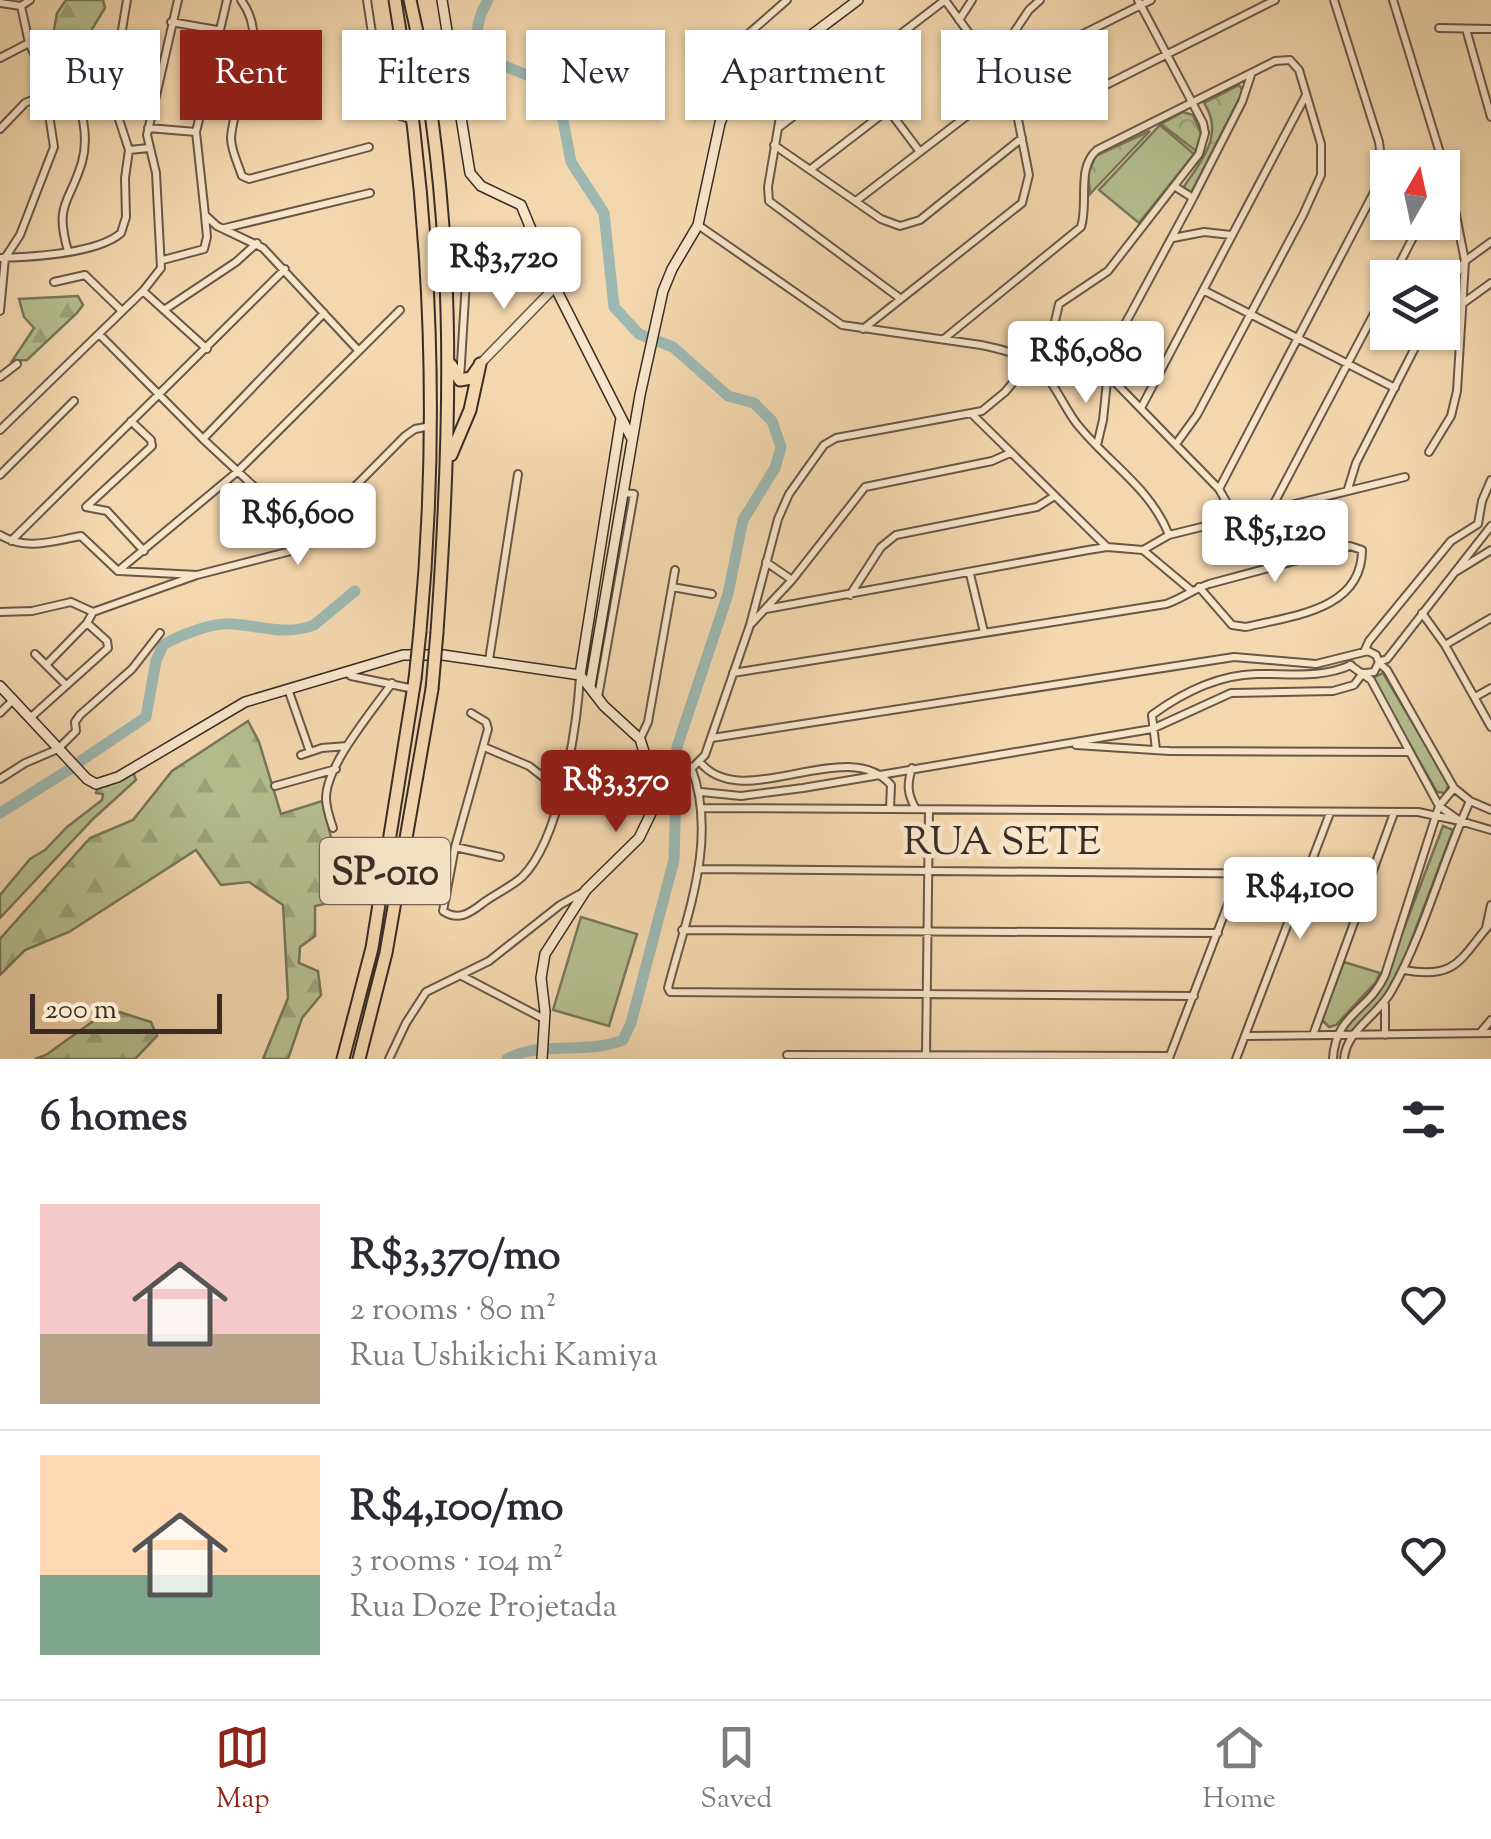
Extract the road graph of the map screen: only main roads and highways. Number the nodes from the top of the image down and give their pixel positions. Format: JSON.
{"nodes":[{"id":1,"x":395,"y":0,"type":"edge"},
{"id":2,"x":413,"y":0,"type":"edge"},
{"id":3,"x":442,"y":0,"type":"edge"},
{"id":4,"x":858,"y":0,"type":"edge"},
{"id":5,"x":449,"y":360,"type":"junction"},
{"id":6,"x":640,"y":395,"type":"junction"},
{"id":7,"x":622,"y":425,"type":"junction"},
{"id":8,"x":632,"y":439,"type":"junction"},
{"id":9,"x":615,"y":450,"type":"junction"},
{"id":10,"x":630,"y":452,"type":"junction"},
{"id":11,"x":447,"y":469,"type":"junction"},
{"id":12,"x":580,"y":675,"type":"junction"},
{"id":13,"x":0,"y":686,"type":"edge"},
{"id":14,"x":590,"y":686,"type":"junction"},
{"id":15,"x":343,"y":1059,"type":"edge"},
{"id":16,"x":359,"y":1059,"type":"edge"},
{"id":17,"x":542,"y":1059,"type":"edge"}],
"edges":[{"from":1,"to":15,"type":"highway","number":"SP-010","bridge":true},
{"from":2,"to":5,"type":"highway","number":"SP-010"},
{"from":3,"to":7,"type":"main road"},
{"from":4,"to":6,"type":"main road"},
{"from":5,"to":11,"type":"highway","number":"SP-010"},
{"from":5,"to":11,"type":"highway"},
{"from":6,"to":7,"type":"main road"},
{"from":6,"to":8,"type":"main road"},
{"from":7,"to":8,"type":"main road"},
{"from":7,"to":9,"type":"main road"},
{"from":8,"to":10,"type":"main road"},
{"from":9,"to":10,"type":"main road"},
{"from":9,"to":12,"type":"main road"},
{"from":10,"to":14,"type":"main road"},
{"from":11,"to":16,"type":"highway","number":"SP-010","bridge":true},
{"from":12,"to":13,"type":"main road"},
{"from":12,"to":14,"type":"main road"},
{"from":14,"to":17,"type":"main road"}]}
